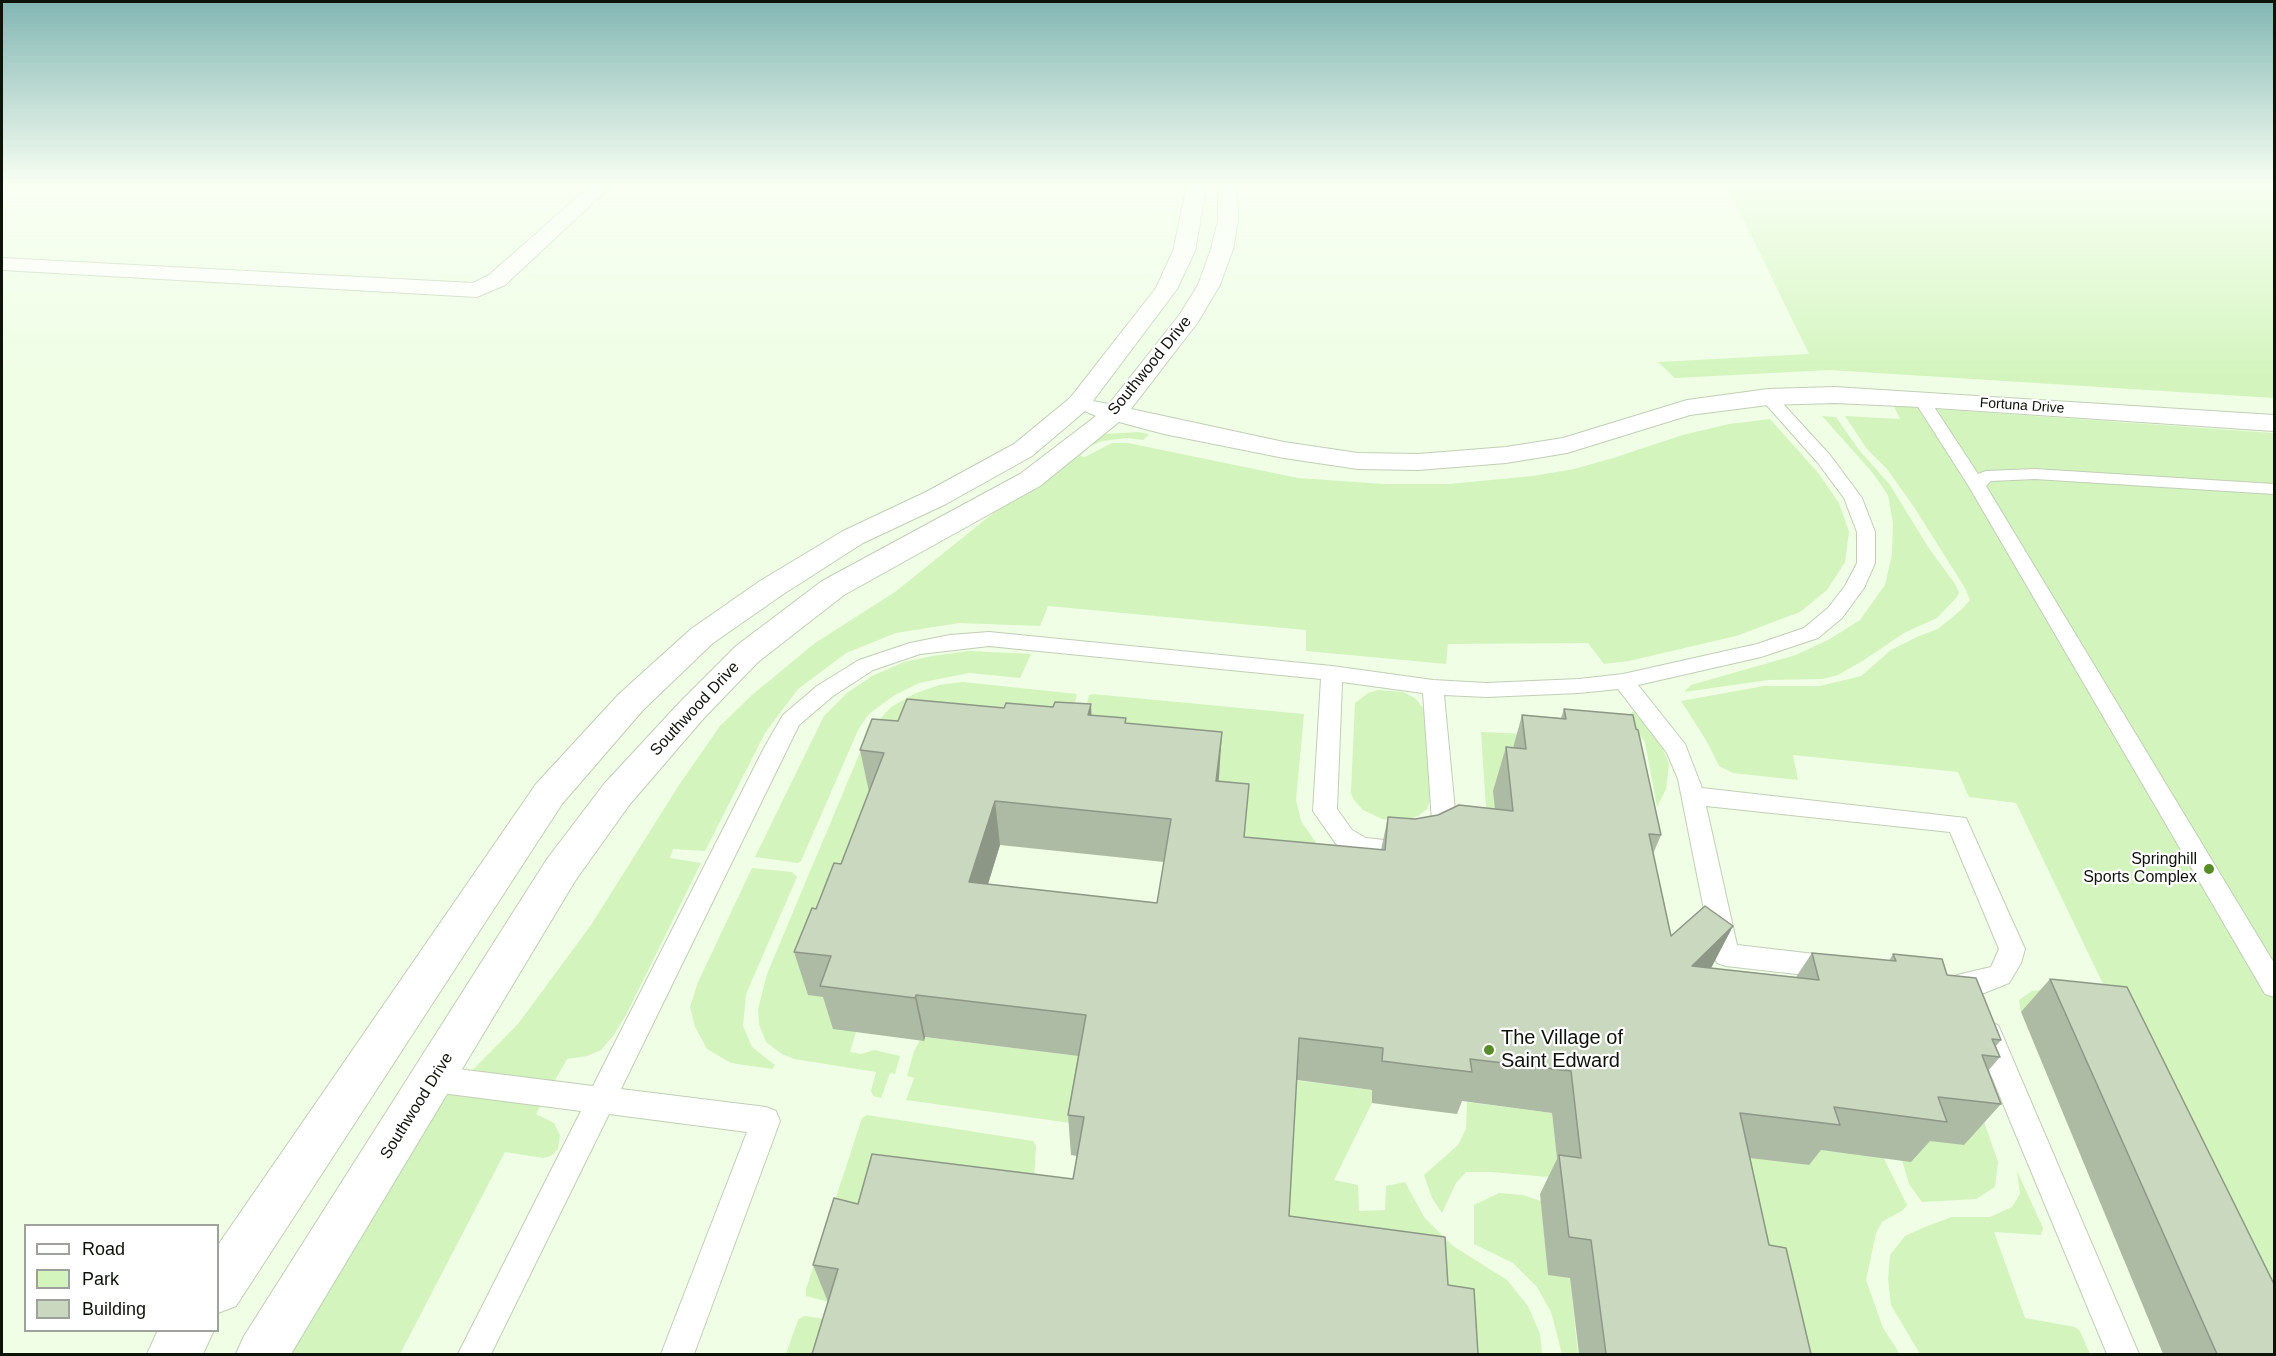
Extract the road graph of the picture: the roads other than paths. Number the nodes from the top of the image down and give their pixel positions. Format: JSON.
{"nodes":[{"id":1,"x":531,"y":249,"type":"edge"},
{"id":2,"x":1184,"y":249,"type":"edge"},
{"id":3,"x":1222,"y":249,"type":"edge"},
{"id":4,"x":2,"y":264,"type":"edge"},
{"id":5,"x":1768,"y":397,"type":"junction"},
{"id":6,"x":1921,"y":399,"type":"junction"},
{"id":7,"x":1078,"y":403,"type":"junction"},
{"id":8,"x":1115,"y":413,"type":"junction"},
{"id":9,"x":2274,"y":423,"type":"edge"},
{"id":10,"x":1977,"y":484,"type":"junction"},
{"id":11,"x":2274,"y":489,"type":"edge"},
{"id":12,"x":1332,"y":673,"type":"junction"},
{"id":13,"x":1623,"y":681,"type":"junction"},
{"id":14,"x":1432,"y":687,"type":"junction"},
{"id":15,"x":1693,"y":796,"type":"junction"},
{"id":16,"x":1855,"y":970,"type":"edge"},
{"id":17,"x":2274,"y":986,"type":"edge"},
{"id":18,"x":434,"y":1078,"type":"junction"},
{"id":19,"x":601,"y":1100,"type":"junction"},
{"id":20,"x":219,"y":1287,"type":"edge"},
{"id":21,"x":188,"y":1332,"type":"edge"},
{"id":22,"x":173,"y":1354,"type":"edge"},
{"id":23,"x":262,"y":1354,"type":"edge"},
{"id":24,"x":474,"y":1354,"type":"edge"},
{"id":25,"x":678,"y":1354,"type":"edge"},
{"id":26,"x":2123,"y":1354,"type":"edge"}],
"edges":[{"from":1,"to":4,"type":"street"},
{"from":2,"to":7,"type":"street","name":"Southwood Drive"},
{"from":3,"to":8,"type":"street","name":"Southwood Drive"},
{"from":5,"to":6,"type":"street","name":"Fortuna Drive"},
{"from":5,"to":8,"type":"street","name":"Fortuna Drive"},
{"from":5,"to":13,"type":"lane"},
{"from":6,"to":9,"type":"street","name":"Fortuna Drive"},
{"from":6,"to":10,"type":"lane"},
{"from":7,"to":8,"type":"street","name":"Fortuna Drive"},
{"from":7,"to":20,"type":"street","name":"Southwood Drive"},
{"from":8,"to":18,"type":"street","name":"Southwood Drive"},
{"from":10,"to":11,"type":"lane"},
{"from":10,"to":17,"type":"lane"},
{"from":12,"to":14,"type":"lane"},
{"from":12,"to":14,"type":"lane"},
{"from":12,"to":19,"type":"lane"},
{"from":13,"to":14,"type":"lane"},
{"from":13,"to":15,"type":"lane"},
{"from":15,"to":16,"type":"lane"},
{"from":15,"to":26,"type":"lane"},
{"from":18,"to":19,"type":"lane"},
{"from":18,"to":23,"type":"street","name":"Southwood Drive"},
{"from":19,"to":24,"type":"lane"},
{"from":19,"to":25,"type":"lane"},
{"from":21,"to":22,"type":"street"}]}
